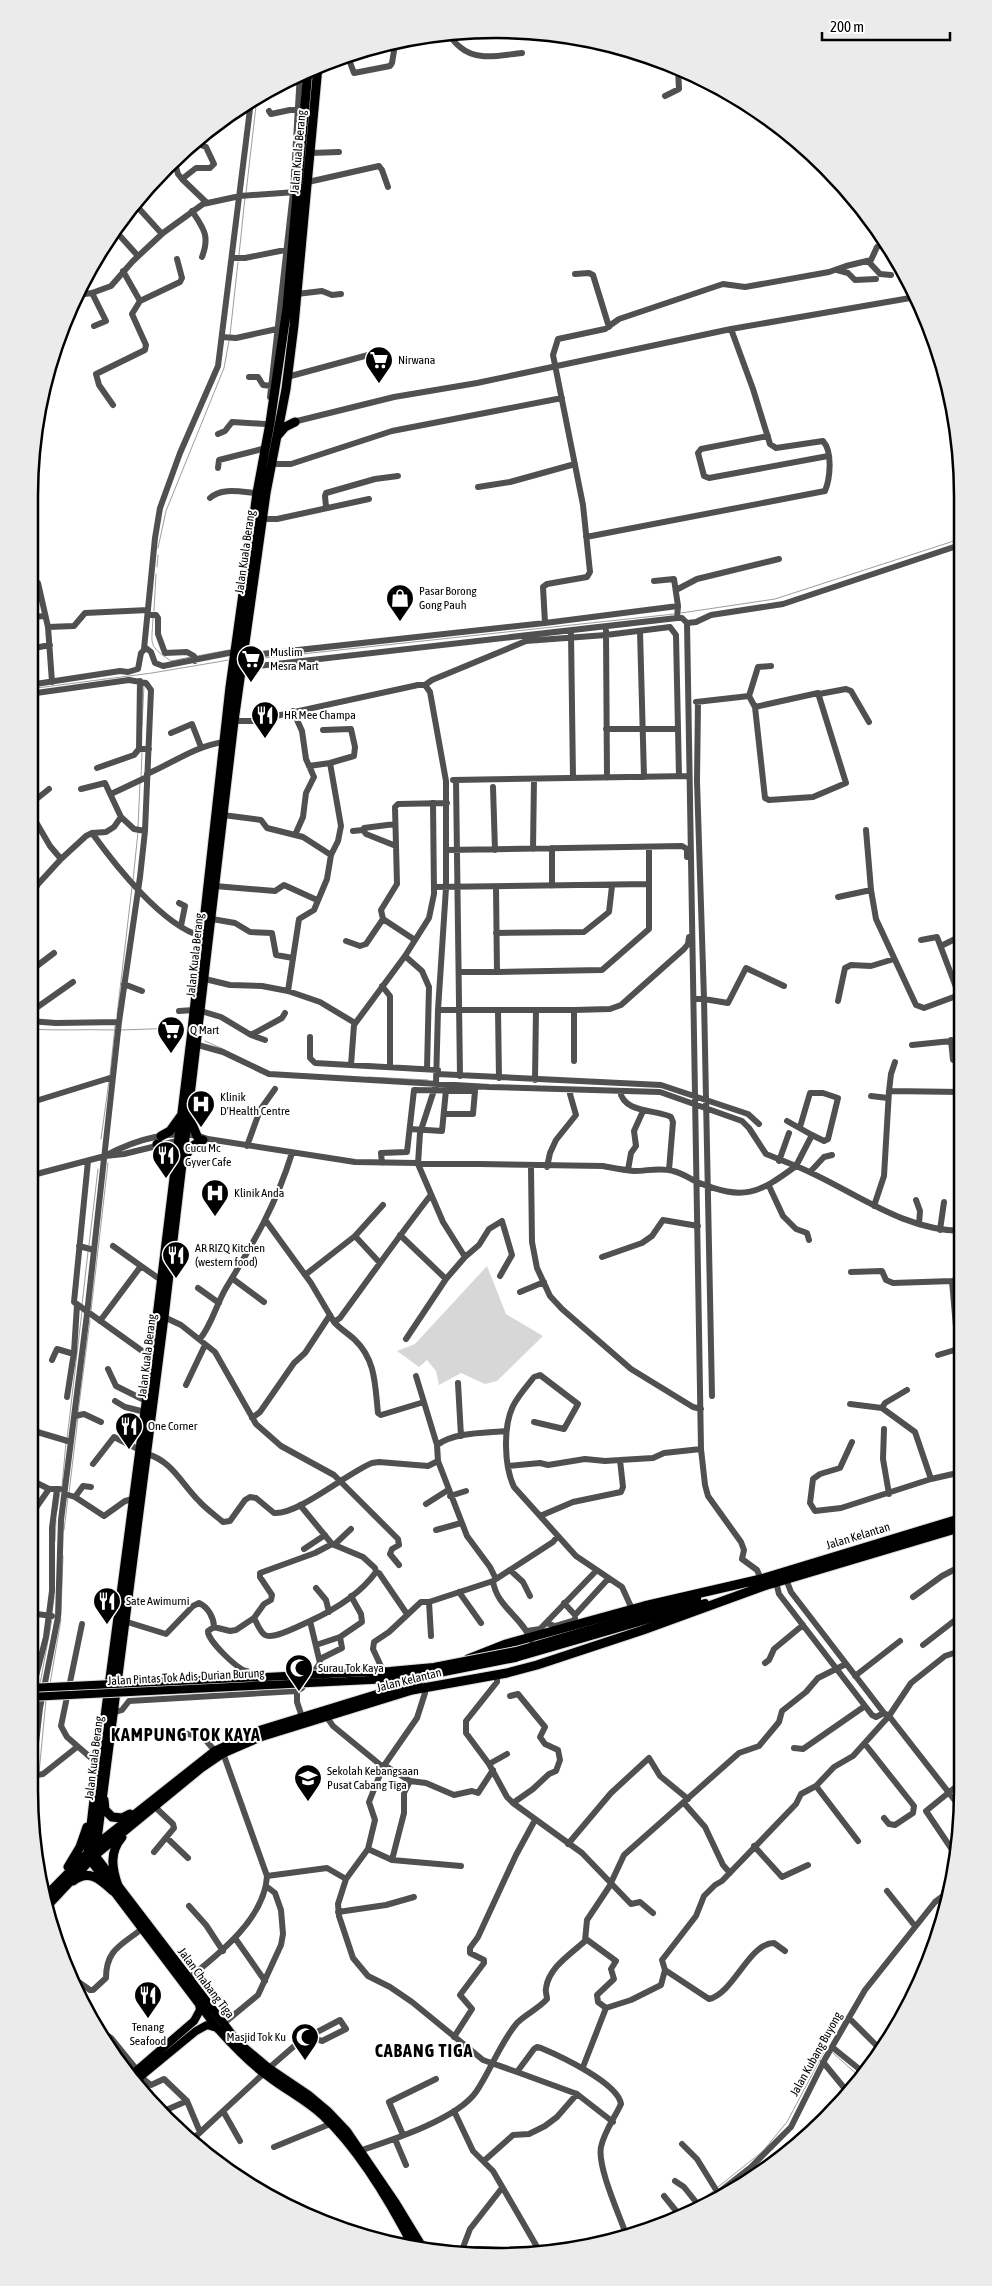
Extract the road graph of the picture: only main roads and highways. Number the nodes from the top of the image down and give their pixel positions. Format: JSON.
{"nodes":[{"id":1,"x":317,"y":74,"type":"edge"},
{"id":2,"x":304,"y":80,"type":"edge"},
{"id":3,"x":273,"y":386,"type":"junction"},
{"id":4,"x":284,"y":400,"type":"junction"},
{"id":5,"x":273,"y":424,"type":"junction"},
{"id":6,"x":276,"y":440,"type":"junction"},
{"id":7,"x":267,"y":465,"type":"junction"},
{"id":8,"x":239,"y":659,"type":"junction"},
{"id":9,"x":221,"y":812,"type":"junction"},
{"id":10,"x":198,"y":1010,"type":"junction"},
{"id":11,"x":185,"y":1114,"type":"junction"},
{"id":12,"x":179,"y":1163,"type":"junction"},
{"id":13,"x":144,"y":1452,"type":"junction"},
{"id":14,"x":136,"y":1496,"type":"junction"},
{"id":15,"x":954,"y":1521,"type":"edge"},
{"id":16,"x":954,"y":1529,"type":"edge"},
{"id":17,"x":135,"y":1543,"type":"junction"},
{"id":18,"x":123,"y":1570,"type":"junction"},
{"id":19,"x":763,"y":1582,"type":"junction"},
{"id":20,"x":636,"y":1616,"type":"junction"},
{"id":21,"x":529,"y":1637,"type":"junction"},
{"id":22,"x":516,"y":1654,"type":"junction"},
{"id":23,"x":559,"y":1658,"type":"junction"},
{"id":24,"x":38,"y":1688,"type":"edge"},
{"id":25,"x":38,"y":1698,"type":"edge"},
{"id":26,"x":219,"y":1752,"type":"junction"},
{"id":27,"x":104,"y":1780,"type":"junction"},
{"id":28,"x":144,"y":1806,"type":"junction"},
{"id":29,"x":93,"y":1808,"type":"junction"},
{"id":30,"x":136,"y":1822,"type":"junction"},
{"id":31,"x":92,"y":1853,"type":"junction"},
{"id":32,"x":116,"y":1889,"type":"junction"},
{"id":33,"x":58,"y":1893,"type":"junction"},
{"id":34,"x":50,"y":1895,"type":"edge"},
{"id":35,"x":50,"y":1896,"type":"edge"},
{"id":36,"x":50,"y":1897,"type":"edge"},
{"id":37,"x":199,"y":2004,"type":"junction"},
{"id":38,"x":220,"y":2026,"type":"junction"},
{"id":39,"x":167,"y":2050,"type":"junction"},
{"id":40,"x":266,"y":2071,"type":"junction"},
{"id":41,"x":139,"y":2073,"type":"joint"},
{"id":42,"x":138,"y":2076,"type":"edge"},
{"id":43,"x":409,"y":2240,"type":"edge"},
{"id":44,"x":420,"y":2242,"type":"edge"}],
"edges":[{"from":1,"to":4,"type":"highway","name":"Jalan Kuala Berang"},
{"from":2,"to":3,"type":"highway","name":"Jalan Kuala Berang"},
{"from":3,"to":5,"type":"highway","name":"Jalan Kuala Berang"},
{"from":3,"to":5,"type":"highway","name":"Jalan Kuala Berang"},
{"from":4,"to":5,"type":"highway","name":"Jalan Kuala Berang"},
{"from":4,"to":6,"type":"highway"},
{"from":5,"to":6,"type":"highway","name":"Jalan Kuala Berang"},
{"from":5,"to":7,"type":"highway","name":"Jalan Kuala Berang"},
{"from":5,"to":7,"type":"highway","name":"Jalan Kuala Berang"},
{"from":6,"to":7,"type":"highway","name":"Jalan Kuala Berang"},
{"from":7,"to":8,"type":"highway","name":"Jalan Kuala Berang"},
{"from":7,"to":8,"type":"highway","name":"Jalan Kuala Berang"},
{"from":8,"to":9,"type":"highway","name":"Jalan Kuala Berang"},
{"from":8,"to":9,"type":"highway","name":"Jalan Kuala Berang"},
{"from":9,"to":10,"type":"highway","name":"Jalan Kuala Berang"},
{"from":9,"to":10,"type":"highway","name":"Jalan Kuala Berang"},
{"from":10,"to":11,"type":"highway","name":"Jalan Kuala Berang"},
{"from":10,"to":11,"type":"highway","name":"Jalan Kuala Berang"},
{"from":11,"to":12,"type":"highway","name":"Jalan Kuala Berang"},
{"from":11,"to":12,"type":"highway"},
{"from":11,"to":12,"type":"highway"},
{"from":12,"to":13,"type":"highway","name":"Jalan Kuala Berang"},
{"from":12,"to":13,"type":"highway","name":"Jalan Kuala Berang"},
{"from":13,"to":14,"type":"highway","name":"Jalan Kuala Berang"},
{"from":14,"to":17,"type":"highway","name":"Jalan Kuala Berang"},
{"from":14,"to":18,"type":"highway","name":"Jalan Kuala Berang"},
{"from":15,"to":19,"type":"highway","name":"Jalan Kelantan"},
{"from":16,"to":19,"type":"highway","name":"Jalan Kelantan"},
{"from":17,"to":18,"type":"highway"},
{"from":17,"to":27,"type":"highway","name":"Jalan Kuala Berang"},
{"from":18,"to":29,"type":"highway","name":"Jalan Kuala Berang"},
{"from":19,"to":20,"type":"highway","name":"Jalan Kelantan"},
{"from":19,"to":20,"type":"main road","name":"Jalan Kelantan"},
{"from":19,"to":23,"type":"highway","name":"Jalan Kelantan"},
{"from":20,"to":21,"type":"highway","name":"Jalan Kelantan"},
{"from":20,"to":22,"type":"main road","name":"Jalan Pintas Tok Adis-Durian Burung"},
{"from":21,"to":23,"type":"highway"},
{"from":21,"to":26,"type":"highway","name":"Jalan Kelantan"},
{"from":22,"to":24,"type":"main road","name":"Jalan Pintas Tok Adis-Durian Burung","bridge":true},
{"from":22,"to":25,"type":"main road","name":"Jalan Pintas Tok Adis-Durian Burung","bridge":true},
{"from":23,"to":26,"type":"highway","name":"Jalan Kelantan"},
{"from":26,"to":28,"type":"highway","name":"Jalan Kelantan"},
{"from":26,"to":30,"type":"highway","name":"Jalan Kelantan"},
{"from":27,"to":28,"type":"highway"},
{"from":27,"to":31,"type":"highway","name":"Jalan Kuala Berang"},
{"from":28,"to":31,"type":"highway","name":"Jalan Kelantan"},
{"from":29,"to":31,"type":"highway","name":"Jalan Kuala Berang"},
{"from":29,"to":34,"type":"highway"},
{"from":30,"to":31,"type":"highway","name":"Jalan Kelantan"},
{"from":30,"to":32,"type":"highway"},
{"from":31,"to":32,"type":"main road","name":"Jalan Chabang Tiga"},
{"from":31,"to":33,"type":"highway"},
{"from":31,"to":35,"type":"highway"},
{"from":32,"to":33,"type":"highway"},
{"from":32,"to":37,"type":"main road","name":"Jalan Chabang Tiga"},
{"from":32,"to":38,"type":"main road","name":"Jalan Chabang Tiga"},
{"from":33,"to":36,"type":"highway"},
{"from":37,"to":38,"type":"main road","name":"Jalan Chabang Tiga"},
{"from":37,"to":39,"type":"main road"},
{"from":38,"to":39,"type":"main road"},
{"from":38,"to":40,"type":"main road","name":"Jalan Chabang Tiga"},
{"from":39,"to":41,"type":"main road"},
{"from":40,"to":43,"type":"main road","name":"Jalan Chabang Tiga"},
{"from":40,"to":44,"type":"main road","name":"Jalan Chabang Tiga"},
{"from":41,"to":42,"type":"main road"}]}
